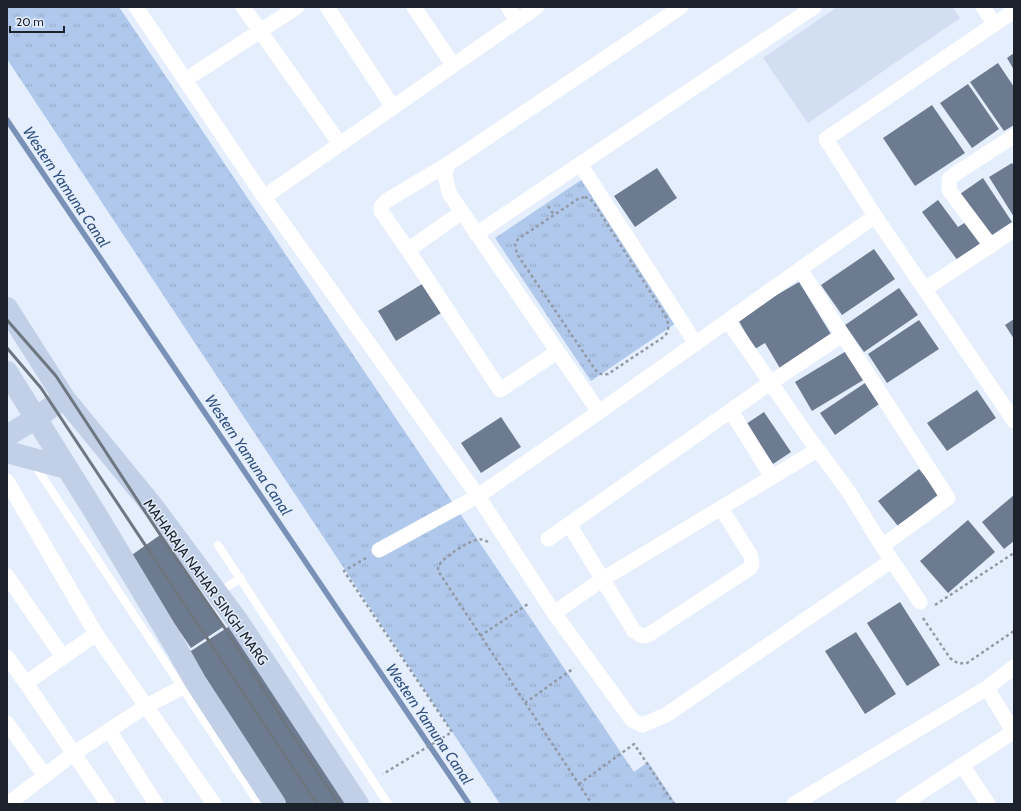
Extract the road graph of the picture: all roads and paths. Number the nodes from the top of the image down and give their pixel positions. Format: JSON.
{"nodes":[{"id":1,"x":136,"y":7,"type":"edge"},
{"id":2,"x":243,"y":7,"type":"edge"},
{"id":3,"x":297,"y":7,"type":"edge"},
{"id":4,"x":327,"y":7,"type":"edge"},
{"id":5,"x":414,"y":7,"type":"edge"},
{"id":6,"x":508,"y":7,"type":"edge"},
{"id":7,"x":536,"y":7,"type":"edge"},
{"id":8,"x":681,"y":7,"type":"edge"},
{"id":9,"x":814,"y":7,"type":"edge"},
{"id":10,"x":983,"y":7,"type":"edge"},
{"id":11,"x":1014,"y":11,"type":"edge"},
{"id":12,"x":517,"y":21,"type":"junction"},
{"id":13,"x":994,"y":24,"type":"junction"},
{"id":14,"x":260,"y":31,"type":"junction"},
{"id":15,"x":452,"y":65,"type":"junction"},
{"id":16,"x":185,"y":80,"type":"junction"},
{"id":17,"x":393,"y":107,"type":"junction"},
{"id":18,"x":1014,"y":136,"type":"edge"},
{"id":19,"x":340,"y":144,"type":"junction"},
{"id":20,"x":448,"y":164,"type":"junction"},
{"id":21,"x":580,"y":164,"type":"junction"},
{"id":22,"x":264,"y":197,"type":"junction"},
{"id":23,"x":462,"y":212,"type":"junction"},
{"id":24,"x":554,"y":215,"type":"dead end"},
{"id":25,"x":875,"y":216,"type":"junction"},
{"id":26,"x":1014,"y":230,"type":"edge"},
{"id":27,"x":476,"y":234,"type":"junction"},
{"id":28,"x":990,"y":246,"type":"junction"},
{"id":29,"x":408,"y":250,"type":"junction"},
{"id":30,"x":636,"y":268,"type":"dead end"},
{"id":31,"x":800,"y":269,"type":"junction"},
{"id":32,"x":926,"y":289,"type":"junction"},
{"id":33,"x":7,"y":308,"type":"edge"},
{"id":34,"x":728,"y":321,"type":"junction"},
{"id":35,"x":842,"y":335,"type":"junction"},
{"id":36,"x":696,"y":344,"type":"junction"},
{"id":37,"x":557,"y":352,"type":"junction"},
{"id":38,"x":44,"y":366,"type":"junction"},
{"id":39,"x":10,"y":383,"type":"edge"},
{"id":40,"x":770,"y":383,"type":"junction"},
{"id":41,"x":64,"y":398,"type":"junction"},
{"id":42,"x":731,"y":411,"type":"junction"},
{"id":43,"x":599,"y":412,"type":"junction"},
{"id":44,"x":36,"y":418,"type":"junction"},
{"id":45,"x":1014,"y":421,"type":"edge"},
{"id":46,"x":7,"y":436,"type":"edge"},
{"id":47,"x":817,"y":450,"type":"junction"},
{"id":48,"x":7,"y":452,"type":"edge"},
{"id":49,"x":29,"y":457,"type":"junction"},
{"id":50,"x":67,"y":468,"type":"junction"},
{"id":51,"x":772,"y":477,"type":"junction"},
{"id":52,"x":7,"y":481,"type":"edge"},
{"id":53,"x":478,"y":496,"type":"junction"},
{"id":54,"x":720,"y":508,"type":"junction"},
{"id":55,"x":569,"y":524,"type":"junction"},
{"id":56,"x":548,"y":539,"type":"dead end"},
{"id":57,"x":490,"y":543,"type":"dead end"},
{"id":58,"x":218,"y":545,"type":"dead end"},
{"id":59,"x":882,"y":546,"type":"junction"},
{"id":60,"x":379,"y":550,"type":"joint"},
{"id":61,"x":1014,"y":553,"type":"edge"},
{"id":62,"x":892,"y":560,"type":"junction"},
{"id":63,"x":7,"y":576,"type":"edge"},
{"id":64,"x":241,"y":578,"type":"junction"},
{"id":65,"x":603,"y":579,"type":"junction"},
{"id":66,"x":217,"y":593,"type":"junction"},
{"id":67,"x":137,"y":600,"type":"junction"},
{"id":68,"x":531,"y":602,"type":"dead end"},
{"id":69,"x":925,"y":608,"type":"junction"},
{"id":70,"x":554,"y":613,"type":"junction"},
{"id":71,"x":1014,"y":631,"type":"edge"},
{"id":72,"x":96,"y":634,"type":"junction"},
{"id":73,"x":480,"y":636,"type":"junction"},
{"id":74,"x":7,"y":657,"type":"edge"},
{"id":75,"x":62,"y":657,"type":"junction"},
{"id":76,"x":577,"y":666,"type":"dead end"},
{"id":77,"x":1014,"y":667,"type":"edge"},
{"id":78,"x":26,"y":683,"type":"junction"},
{"id":79,"x":188,"y":684,"type":"junction"},
{"id":80,"x":987,"y":688,"type":"junction"},
{"id":81,"x":525,"y":703,"type":"junction"},
{"id":82,"x":146,"y":706,"type":"junction"},
{"id":83,"x":7,"y":723,"type":"edge"},
{"id":84,"x":109,"y":730,"type":"junction"},
{"id":85,"x":1014,"y":733,"type":"edge"},
{"id":86,"x":73,"y":754,"type":"junction"},
{"id":87,"x":962,"y":765,"type":"junction"},
{"id":88,"x":382,"y":775,"type":"dead end"},
{"id":89,"x":45,"y":776,"type":"junction"},
{"id":90,"x":579,"y":784,"type":"junction"},
{"id":91,"x":8,"y":804,"type":"edge"},
{"id":92,"x":108,"y":804,"type":"edge"},
{"id":93,"x":156,"y":804,"type":"edge"},
{"id":94,"x":214,"y":804,"type":"edge"},
{"id":95,"x":259,"y":804,"type":"edge"},
{"id":96,"x":275,"y":804,"type":"edge"},
{"id":97,"x":358,"y":804,"type":"edge"},
{"id":98,"x":388,"y":804,"type":"edge"},
{"id":99,"x":592,"y":804,"type":"edge"},
{"id":100,"x":674,"y":804,"type":"edge"},
{"id":101,"x":794,"y":804,"type":"edge"},
{"id":102,"x":903,"y":804,"type":"edge"},
{"id":103,"x":988,"y":804,"type":"edge"}],
"edges":[{"from":1,"to":16,"type":"street"},
{"from":2,"to":14,"type":"street"},
{"from":3,"to":14,"type":"street"},
{"from":4,"to":17,"type":"street"},
{"from":5,"to":15,"type":"street"},
{"from":6,"to":12,"type":"street"},
{"from":7,"to":12,"type":"street"},
{"from":8,"to":20,"type":"street"},
{"from":9,"to":21,"type":"street"},
{"from":10,"to":13,"type":"street"},
{"from":11,"to":13,"type":"street"},
{"from":12,"to":15,"type":"street"},
{"from":13,"to":25,"type":"street"},
{"from":14,"to":16,"type":"street"},
{"from":14,"to":19,"type":"street"},
{"from":15,"to":17,"type":"street"},
{"from":16,"to":22,"type":"street"},
{"from":17,"to":19,"type":"street"},
{"from":18,"to":28,"type":"street"},
{"from":19,"to":22,"type":"street"},
{"from":20,"to":23,"type":"street"},
{"from":20,"to":29,"type":"street"},
{"from":21,"to":27,"type":"street"},
{"from":21,"to":36,"type":"street"},
{"from":22,"to":53,"type":"street"},
{"from":23,"to":27,"type":"street"},
{"from":23,"to":29,"type":"street"},
{"from":24,"to":30,"type":"path"},
{"from":25,"to":31,"type":"street"},
{"from":25,"to":32,"type":"street"},
{"from":26,"to":28,"type":"street"},
{"from":27,"to":37,"type":"street"},
{"from":28,"to":32,"type":"street"},
{"from":29,"to":37,"type":"street"},
{"from":31,"to":34,"type":"street"},
{"from":31,"to":35,"type":"street"},
{"from":32,"to":45,"type":"street"},
{"from":33,"to":38,"type":"main road","name":"MAHARAJA NAHAR SINGH MARG"},
{"from":34,"to":36,"type":"street"},
{"from":34,"to":40,"type":"street"},
{"from":35,"to":40,"type":"street"},
{"from":35,"to":59,"type":"street"},
{"from":36,"to":43,"type":"street"},
{"from":37,"to":43,"type":"street"},
{"from":38,"to":39,"type":"main road"},
{"from":38,"to":41,"type":"main road","name":"MAHARAJA NAHAR SINGH MARG"},
{"from":39,"to":44,"type":"main road"},
{"from":40,"to":42,"type":"street"},
{"from":40,"to":47,"type":"street"},
{"from":41,"to":44,"type":"main road"},
{"from":41,"to":66,"type":"main road","name":"MAHARAJA NAHAR SINGH MARG"},
{"from":42,"to":51,"type":"street"},
{"from":42,"to":55,"type":"street"},
{"from":43,"to":53,"type":"street"},
{"from":44,"to":46,"type":"main road"},
{"from":44,"to":50,"type":"main road"},
{"from":47,"to":51,"type":"street"},
{"from":47,"to":59,"type":"street"},
{"from":48,"to":49,"type":"main road"},
{"from":49,"to":50,"type":"main road"},
{"from":49,"to":67,"type":"lane"},
{"from":50,"to":67,"type":"main road"},
{"from":51,"to":54,"type":"street"},
{"from":52,"to":72,"type":"street"},
{"from":53,"to":60,"type":"street"},
{"from":53,"to":70,"type":"street"},
{"from":54,"to":65,"type":"street"},
{"from":54,"to":65,"type":"street"},
{"from":55,"to":56,"type":"street"},
{"from":55,"to":65,"type":"street"},
{"from":57,"to":73,"type":"path"},
{"from":58,"to":64,"type":"lane"},
{"from":59,"to":62,"type":"street"},
{"from":60,"to":88,"type":"path"},
{"from":61,"to":69,"type":"path"},
{"from":62,"to":69,"type":"street"},
{"from":62,"to":70,"type":"street"},
{"from":63,"to":75,"type":"street"},
{"from":64,"to":66,"type":"lane"},
{"from":64,"to":98,"type":"lane"},
{"from":65,"to":70,"type":"street"},
{"from":66,"to":97,"type":"main road","name":"MAHARAJA NAHAR SINGH MARG"},
{"from":67,"to":79,"type":"main road"},
{"from":68,"to":73,"type":"path"},
{"from":69,"to":71,"type":"path"},
{"from":72,"to":75,"type":"street"},
{"from":72,"to":82,"type":"street"},
{"from":73,"to":81,"type":"path"},
{"from":74,"to":78,"type":"street"},
{"from":75,"to":78,"type":"street"},
{"from":76,"to":81,"type":"path"},
{"from":77,"to":80,"type":"street"},
{"from":78,"to":86,"type":"street"},
{"from":79,"to":82,"type":"street"},
{"from":79,"to":95,"type":"lane"},
{"from":79,"to":96,"type":"main road"},
{"from":80,"to":85,"type":"street"},
{"from":80,"to":101,"type":"street"},
{"from":81,"to":90,"type":"path"},
{"from":82,"to":84,"type":"street"},
{"from":82,"to":94,"type":"street"},
{"from":83,"to":89,"type":"street"},
{"from":84,"to":86,"type":"street"},
{"from":84,"to":93,"type":"street"},
{"from":85,"to":87,"type":"street"},
{"from":86,"to":89,"type":"street"},
{"from":86,"to":92,"type":"street"},
{"from":87,"to":102,"type":"street"},
{"from":87,"to":103,"type":"street"},
{"from":89,"to":91,"type":"street"},
{"from":90,"to":99,"type":"path"},
{"from":90,"to":100,"type":"path"}]}
